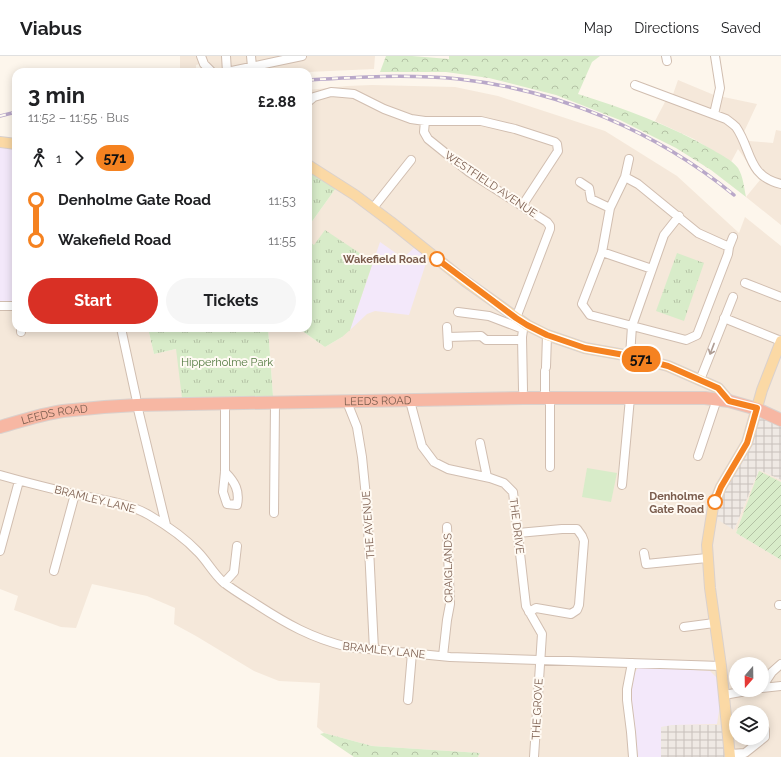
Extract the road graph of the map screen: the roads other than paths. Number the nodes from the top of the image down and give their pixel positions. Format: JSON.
{"nodes":[{"id":1,"x":200,"y":56,"type":"edge"},
{"id":2,"x":226,"y":56,"type":"edge"},
{"id":3,"x":251,"y":56,"type":"edge"},
{"id":4,"x":299,"y":56,"type":"edge"},
{"id":5,"x":715,"y":56,"type":"edge"},
{"id":6,"x":273,"y":59,"type":"edge"},
{"id":7,"x":252,"y":67,"type":"junction"},
{"id":8,"x":208,"y":68,"type":"edge"},
{"id":9,"x":227,"y":68,"type":"edge"},
{"id":10,"x":247,"y":68,"type":"edge"},
{"id":11,"x":635,"y":85,"type":"dead end"},
{"id":12,"x":312,"y":98,"type":"edge"},
{"id":13,"x":714,"y":114,"type":"junction"},
{"id":14,"x":425,"y":122,"type":"junction"},
{"id":15,"x":0,"y":142,"type":"edge"},
{"id":16,"x":12,"y":144,"type":"edge"},
{"id":17,"x":630,"y":159,"type":"dead end"},
{"id":18,"x":411,"y":160,"type":"dead end"},
{"id":19,"x":312,"y":167,"type":"edge"},
{"id":20,"x":625,"y":177,"type":"junction"},
{"id":21,"x":580,"y":182,"type":"dead end"},
{"id":22,"x":781,"y":184,"type":"edge"},
{"id":23,"x":522,"y":206,"type":"junction"},
{"id":24,"x":373,"y":208,"type":"junction"},
{"id":25,"x":610,"y":208,"type":"junction"},
{"id":26,"x":679,"y":216,"type":"junction"},
{"id":27,"x":733,"y":237,"type":"dead end"},
{"id":28,"x":729,"y":247,"type":"junction"},
{"id":29,"x":602,"y":252,"type":"junction"},
{"id":30,"x":652,"y":269,"type":"junction"},
{"id":31,"x":745,"y":283,"type":"dead end"},
{"id":32,"x":733,"y":297,"type":"dead end"},
{"id":33,"x":781,"y":297,"type":"edge"},
{"id":34,"x":0,"y":306,"type":"edge"},
{"id":35,"x":12,"y":306,"type":"edge"},
{"id":36,"x":458,"y":312,"type":"dead end"},
{"id":37,"x":724,"y":318,"type":"junction"},
{"id":38,"x":521,"y":323,"type":"junction"},
{"id":39,"x":632,"y":326,"type":"junction"},
{"id":40,"x":448,"y":327,"type":"dead end"},
{"id":41,"x":122,"y":332,"type":"edge"},
{"id":42,"x":547,"y":335,"type":"junction"},
{"id":43,"x":448,"y":337,"type":"junction"},
{"id":44,"x":522,"y":340,"type":"junction"},
{"id":45,"x":781,"y":341,"type":"edge"},
{"id":46,"x":448,"y":346,"type":"dead end"},
{"id":47,"x":630,"y":356,"type":"junction"},
{"id":48,"x":700,"y":380,"type":"junction"},
{"id":49,"x":523,"y":390,"type":"dead end"},
{"id":50,"x":548,"y":398,"type":"junction"},
{"id":51,"x":630,"y":398,"type":"junction"},
{"id":52,"x":716,"y":400,"type":"junction"},
{"id":53,"x":137,"y":401,"type":"junction"},
{"id":54,"x":410,"y":401,"type":"junction"},
{"id":55,"x":729,"y":401,"type":"junction"},
{"id":56,"x":347,"y":402,"type":"junction"},
{"id":57,"x":275,"y":403,"type":"junction"},
{"id":58,"x":224,"y":404,"type":"junction"},
{"id":59,"x":757,"y":408,"type":"junction"},
{"id":60,"x":781,"y":420,"type":"edge"},
{"id":61,"x":0,"y":427,"type":"edge"},
{"id":62,"x":480,"y":443,"type":"dead end"},
{"id":63,"x":698,"y":456,"type":"dead end"},
{"id":64,"x":550,"y":467,"type":"dead end"},
{"id":65,"x":225,"y":472,"type":"dead end"},
{"id":66,"x":0,"y":475,"type":"edge"},
{"id":67,"x":487,"y":477,"type":"junction"},
{"id":68,"x":19,"y":481,"type":"junction"},
{"id":69,"x":622,"y":485,"type":"dead end"},
{"id":70,"x":75,"y":494,"type":"junction"},
{"id":71,"x":274,"y":513,"type":"dead end"},
{"id":72,"x":166,"y":525,"type":"junction"},
{"id":73,"x":447,"y":526,"type":"dead end"},
{"id":74,"x":518,"y":533,"type":"junction"},
{"id":75,"x":237,"y":546,"type":"dead end"},
{"id":76,"x":0,"y":551,"type":"edge"},
{"id":77,"x":644,"y":553,"type":"dead end"},
{"id":78,"x":707,"y":558,"type":"junction"},
{"id":79,"x":54,"y":571,"type":"dead end"},
{"id":80,"x":224,"y":583,"type":"junction"},
{"id":81,"x":529,"y":612,"type":"junction"},
{"id":82,"x":714,"y":623,"type":"junction"},
{"id":83,"x":684,"y":627,"type":"dead end"},
{"id":84,"x":374,"y":650,"type":"junction"},
{"id":85,"x":412,"y":653,"type":"junction"},
{"id":86,"x":443,"y":656,"type":"junction"},
{"id":87,"x":539,"y":660,"type":"junction"},
{"id":88,"x":632,"y":663,"type":"junction"},
{"id":89,"x":781,"y":664,"type":"edge"},
{"id":90,"x":721,"y":666,"type":"junction"},
{"id":91,"x":769,"y":677,"type":"edge"},
{"id":92,"x":781,"y":686,"type":"edge"},
{"id":93,"x":769,"y":687,"type":"edge"},
{"id":94,"x":729,"y":694,"type":"edge"},
{"id":95,"x":724,"y":695,"type":"junction"},
{"id":96,"x":408,"y":700,"type":"dead end"},
{"id":97,"x":754,"y":745,"type":"edge"},
{"id":98,"x":730,"y":756,"type":"edge"},
{"id":99,"x":534,"y":757,"type":"edge"},
{"id":100,"x":633,"y":757,"type":"edge"}],
"edges":[{"from":1,"to":8,"type":"street"},
{"from":2,"to":9,"type":"street"},
{"from":3,"to":7,"type":"street"},
{"from":4,"to":6,"type":"street"},
{"from":5,"to":13,"type":"street"},
{"from":6,"to":7,"type":"street"},
{"from":7,"to":10,"type":"street"},
{"from":11,"to":13,"type":"street"},
{"from":12,"to":14,"type":"street"},
{"from":13,"to":22,"type":"street"},
{"from":14,"to":23,"type":"street","name":"WESTFIELD AVENUE"},
{"from":14,"to":23,"type":"street"},
{"from":15,"to":16,"type":"main road"},
{"from":17,"to":20,"type":"street"},
{"from":18,"to":24,"type":"street"},
{"from":19,"to":24,"type":"main road"},
{"from":20,"to":25,"type":"street"},
{"from":20,"to":26,"type":"street"},
{"from":21,"to":25,"type":"street"},
{"from":23,"to":38,"type":"street","name":"WESTFIELD AVENUE"},
{"from":24,"to":38,"type":"main road"},
{"from":25,"to":29,"type":"street"},
{"from":26,"to":28,"type":"street"},
{"from":26,"to":30,"type":"street"},
{"from":27,"to":28,"type":"street"},
{"from":28,"to":39,"type":"street"},
{"from":29,"to":30,"type":"street"},
{"from":29,"to":39,"type":"street"},
{"from":30,"to":39,"type":"street"},
{"from":31,"to":33,"type":"street"},
{"from":32,"to":37,"type":"street"},
{"from":34,"to":35,"type":"street"},
{"from":36,"to":38,"type":"street"},
{"from":37,"to":45,"type":"street"},
{"from":37,"to":48,"type":"street","one_way":true},
{"from":38,"to":42,"type":"main road"},
{"from":38,"to":44,"type":"street"},
{"from":39,"to":47,"type":"street"},
{"from":40,"to":43,"type":"street"},
{"from":41,"to":53,"type":"street"},
{"from":42,"to":47,"type":"main road"},
{"from":42,"to":50,"type":"street"},
{"from":43,"to":44,"type":"street"},
{"from":43,"to":46,"type":"street"},
{"from":44,"to":49,"type":"street"},
{"from":45,"to":59,"type":"main road"},
{"from":47,"to":48,"type":"main road"},
{"from":48,"to":55,"type":"main road"},
{"from":50,"to":51,"type":"highway","name":"LEEDS ROAD"},
{"from":50,"to":54,"type":"highway","name":"LEEDS ROAD"},
{"from":50,"to":64,"type":"street"},
{"from":51,"to":52,"type":"highway","name":"LEEDS ROAD"},
{"from":51,"to":69,"type":"street"},
{"from":52,"to":55,"type":"highway","name":"LEEDS ROAD"},
{"from":52,"to":63,"type":"street"},
{"from":53,"to":58,"type":"highway","name":"LEEDS ROAD"},
{"from":53,"to":61,"type":"highway","name":"LEEDS ROAD"},
{"from":53,"to":72,"type":"street"},
{"from":54,"to":56,"type":"highway","name":"LEEDS ROAD"},
{"from":54,"to":67,"type":"street","name":"THE DRIVE"},
{"from":55,"to":59,"type":"highway","name":"LEEDS ROAD"},
{"from":56,"to":57,"type":"highway","name":"LEEDS ROAD"},
{"from":56,"to":84,"type":"street","name":"THE AVENUE"},
{"from":57,"to":58,"type":"highway","name":"LEEDS ROAD"},
{"from":57,"to":71,"type":"street"},
{"from":58,"to":65,"type":"street"},
{"from":59,"to":60,"type":"highway","name":"LEEDS ROAD"},
{"from":59,"to":78,"type":"main road"},
{"from":62,"to":67,"type":"street"},
{"from":66,"to":68,"type":"street","name":"BRAMLEY LANE"},
{"from":67,"to":74,"type":"street","name":"THE DRIVE"},
{"from":68,"to":70,"type":"street","name":"BRAMLEY LANE"},
{"from":68,"to":76,"type":"street"},
{"from":70,"to":72,"type":"street","name":"BRAMLEY LANE"},
{"from":70,"to":79,"type":"street"},
{"from":72,"to":80,"type":"street","name":"BRAMLEY LANE"},
{"from":73,"to":86,"type":"street","name":"CRAIGLANDS"},
{"from":74,"to":81,"type":"street","name":"THE DRIVE"},
{"from":74,"to":81,"type":"street"},
{"from":75,"to":80,"type":"street"},
{"from":77,"to":78,"type":"street"},
{"from":78,"to":82,"type":"main road"},
{"from":80,"to":84,"type":"street","name":"BRAMLEY LANE"},
{"from":81,"to":87,"type":"street","name":"THE DRIVE"},
{"from":82,"to":83,"type":"street"},
{"from":82,"to":90,"type":"main road"},
{"from":84,"to":85,"type":"street","name":"BRAMLEY LANE"},
{"from":85,"to":86,"type":"street","name":"BRAMLEY LANE"},
{"from":85,"to":96,"type":"street"},
{"from":86,"to":87,"type":"street","name":"BRAMLEY LANE"},
{"from":87,"to":88,"type":"street","name":"BRAMLEY LANE"},
{"from":87,"to":99,"type":"street","name":"THE GROVE"},
{"from":88,"to":90,"type":"street","name":"BRAMLEY LANE"},
{"from":88,"to":100,"type":"street"},
{"from":89,"to":91,"type":"street"},
{"from":90,"to":95,"type":"main road"},
{"from":92,"to":93,"type":"street"},
{"from":94,"to":95,"type":"street"},
{"from":95,"to":98,"type":"main road"},
{"from":97,"to":98,"type":"street"}]}
